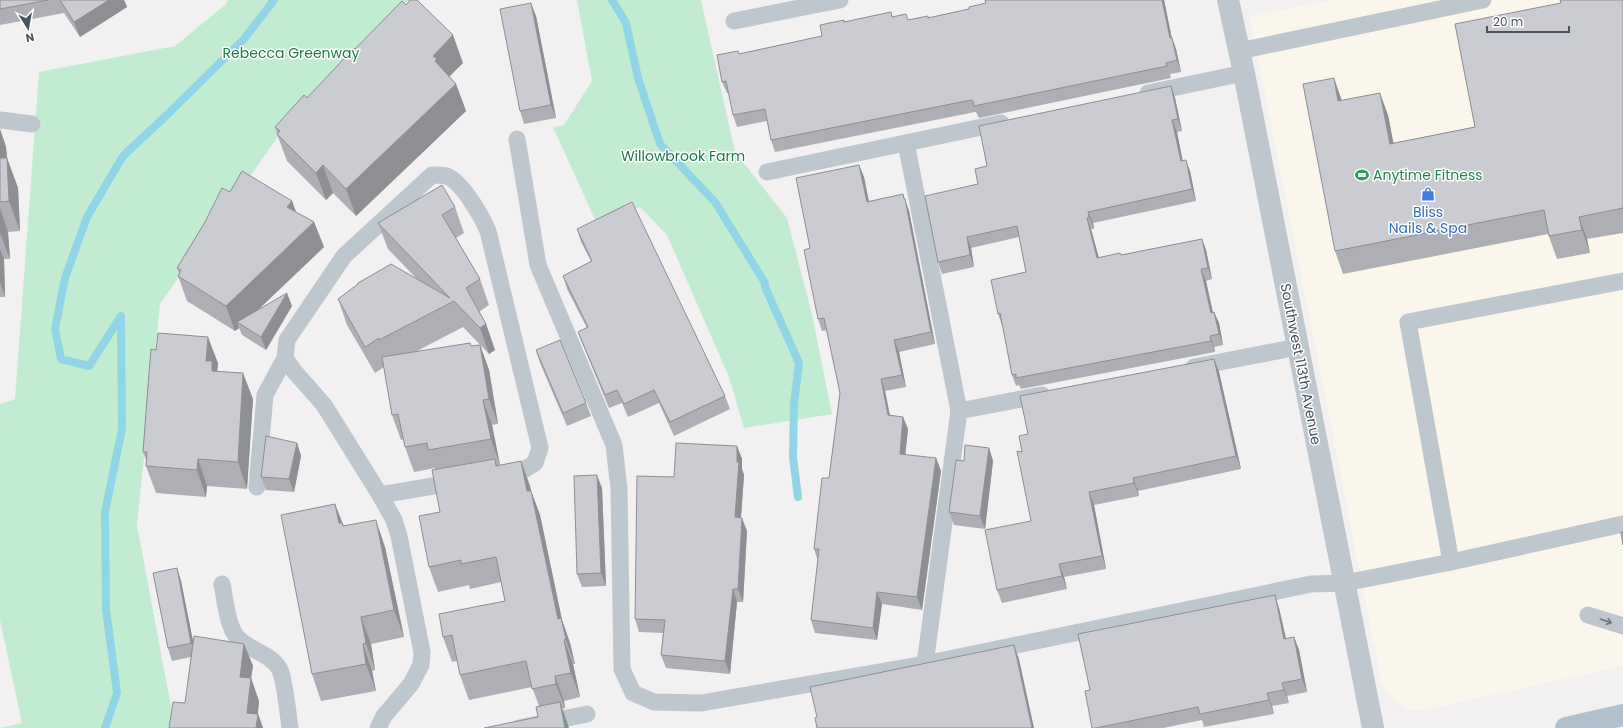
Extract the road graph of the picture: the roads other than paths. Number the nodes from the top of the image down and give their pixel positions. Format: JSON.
{"nodes":[{"id":1,"x":840,"y":0,"type":"edge"},
{"id":2,"x":1228,"y":0,"type":"edge"},
{"id":3,"x":1484,"y":0,"type":"edge"},
{"id":4,"x":734,"y":21,"type":"dead end"},
{"id":5,"x":1239,"y":51,"type":"junction"},
{"id":6,"x":1244,"y":73,"type":"junction"},
{"id":7,"x":1129,"y":97,"type":"edge"},
{"id":8,"x":0,"y":120,"type":"edge"},
{"id":9,"x":1013,"y":121,"type":"edge"},
{"id":10,"x":32,"y":124,"type":"dead end"},
{"id":11,"x":516,"y":139,"type":"dead end"},
{"id":12,"x":906,"y":143,"type":"junction"},
{"id":13,"x":766,"y":172,"type":"dead end"},
{"id":14,"x":1623,"y":281,"type":"edge"},
{"id":15,"x":1298,"y":347,"type":"junction"},
{"id":16,"x":286,"y":358,"type":"junction"},
{"id":17,"x":1175,"y":370,"type":"edge"},
{"id":18,"x":1059,"y":392,"type":"edge"},
{"id":19,"x":959,"y":411,"type":"junction"},
{"id":20,"x":257,"y":487,"type":"dead end"},
{"id":21,"x":380,"y":495,"type":"junction"},
{"id":22,"x":1623,"y":524,"type":"edge"},
{"id":23,"x":1451,"y":562,"type":"junction"},
{"id":24,"x":1345,"y":583,"type":"junction"},
{"id":25,"x":222,"y":584,"type":"dead end"},
{"id":26,"x":1588,"y":616,"type":"dead end"},
{"id":27,"x":1623,"y":626,"type":"edge"},
{"id":28,"x":925,"y":664,"type":"junction"},
{"id":29,"x":587,"y":714,"type":"dead end"},
{"id":30,"x":1623,"y":715,"type":"edge"},
{"id":31,"x":290,"y":728,"type":"edge"},
{"id":32,"x":378,"y":728,"type":"edge"},
{"id":33,"x":519,"y":728,"type":"edge"},
{"id":34,"x":1374,"y":728,"type":"edge"},
{"id":35,"x":1566,"y":728,"type":"edge"}],
"edges":[{"from":1,"to":4,"type":"lane"},
{"from":2,"to":5,"type":"street","name":"Southwest 113th Avenue"},
{"from":3,"to":5,"type":"lane"},
{"from":5,"to":6,"type":"street","name":"Southwest 113th Avenue"},
{"from":6,"to":7,"type":"lane"},
{"from":6,"to":15,"type":"street","name":"Southwest 113th Avenue"},
{"from":8,"to":10,"type":"lane"},
{"from":9,"to":12,"type":"lane"},
{"from":11,"to":28,"type":"lane"},
{"from":12,"to":13,"type":"lane"},
{"from":12,"to":19,"type":"lane"},
{"from":14,"to":23,"type":"lane"},
{"from":15,"to":17,"type":"lane"},
{"from":15,"to":24,"type":"street","name":"Southwest 113th Avenue"},
{"from":16,"to":20,"type":"lane"},
{"from":16,"to":21,"type":"lane"},
{"from":16,"to":21,"type":"lane"},
{"from":18,"to":19,"type":"lane"},
{"from":19,"to":28,"type":"lane"},
{"from":21,"to":32,"type":"lane"},
{"from":22,"to":23,"type":"lane"},
{"from":23,"to":24,"type":"lane"},
{"from":24,"to":28,"type":"lane"},
{"from":24,"to":34,"type":"street","name":"Southwest 113th Avenue"},
{"from":25,"to":31,"type":"lane"},
{"from":26,"to":27,"type":"lane","one_way":true},
{"from":29,"to":33,"type":"lane"},
{"from":30,"to":35,"type":"main road"}]}
